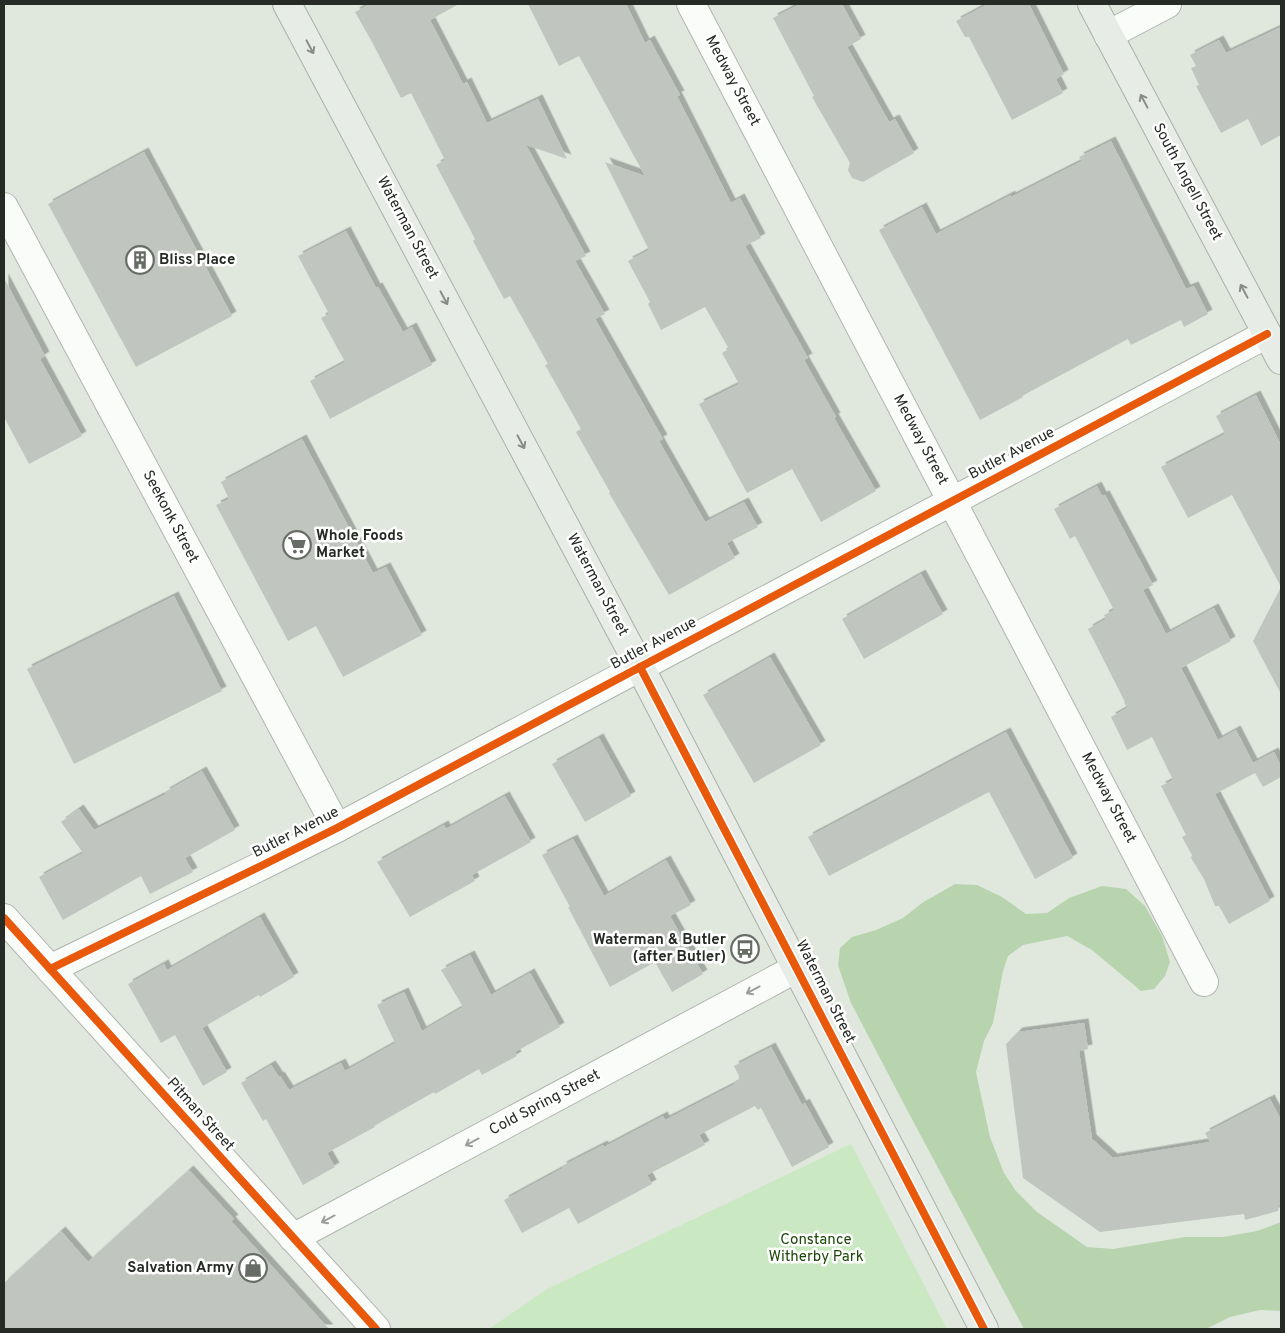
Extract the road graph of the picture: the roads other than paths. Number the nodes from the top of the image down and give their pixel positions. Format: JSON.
{"nodes":[{"id":1,"x":287,"y":4,"type":"edge"},
{"id":2,"x":691,"y":4,"type":"edge"},
{"id":3,"x":1092,"y":4,"type":"edge"},
{"id":4,"x":1167,"y":4,"type":"edge"},
{"id":5,"x":1108,"y":34,"type":"junction"},
{"id":6,"x":4,"y":207,"type":"edge"},
{"id":7,"x":1274,"y":330,"type":"edge"},
{"id":8,"x":1281,"y":360,"type":"edge"},
{"id":9,"x":952,"y":501,"type":"junction"},
{"id":10,"x":640,"y":667,"type":"junction"},
{"id":11,"x":336,"y":828,"type":"junction"},
{"id":12,"x":4,"y":918,"type":"edge"},
{"id":13,"x":796,"y":968,"type":"junction"},
{"id":14,"x":50,"y":969,"type":"junction"},
{"id":15,"x":1204,"y":982,"type":"dead end"},
{"id":16,"x":293,"y":1238,"type":"junction"},
{"id":17,"x":376,"y":1329,"type":"edge"},
{"id":18,"x":984,"y":1329,"type":"edge"}],
"edges":[{"from":1,"to":10,"type":"main road","name":"Waterman Street","one_way":true},
{"from":2,"to":9,"type":"street","name":"Medway Street"},
{"from":3,"to":5,"type":"main road","name":"South Angell Street"},
{"from":4,"to":5,"type":"street"},
{"from":7,"to":5,"type":"main road","name":"South Angell Street","one_way":true},
{"from":6,"to":11,"type":"street","name":"Seekonk Street"},
{"from":7,"to":8,"type":"main road","name":"South Angell Street"},
{"from":7,"to":9,"type":"street","name":"Butler Avenue"},
{"from":9,"to":10,"type":"street","name":"Butler Avenue"},
{"from":9,"to":15,"type":"street","name":"Medway Street"},
{"from":10,"to":11,"type":"street","name":"Butler Avenue"},
{"from":10,"to":13,"type":"main road","name":"Waterman Street"},
{"from":11,"to":14,"type":"street","name":"Butler Avenue"},
{"from":12,"to":14,"type":"street","name":"Pitman Street"},
{"from":13,"to":16,"type":"street","name":"Cold Spring Street","one_way":true},
{"from":13,"to":18,"type":"main road","name":"Waterman Street"},
{"from":14,"to":16,"type":"street","name":"Pitman Street"},
{"from":16,"to":17,"type":"street","name":"Pitman Street"}]}
